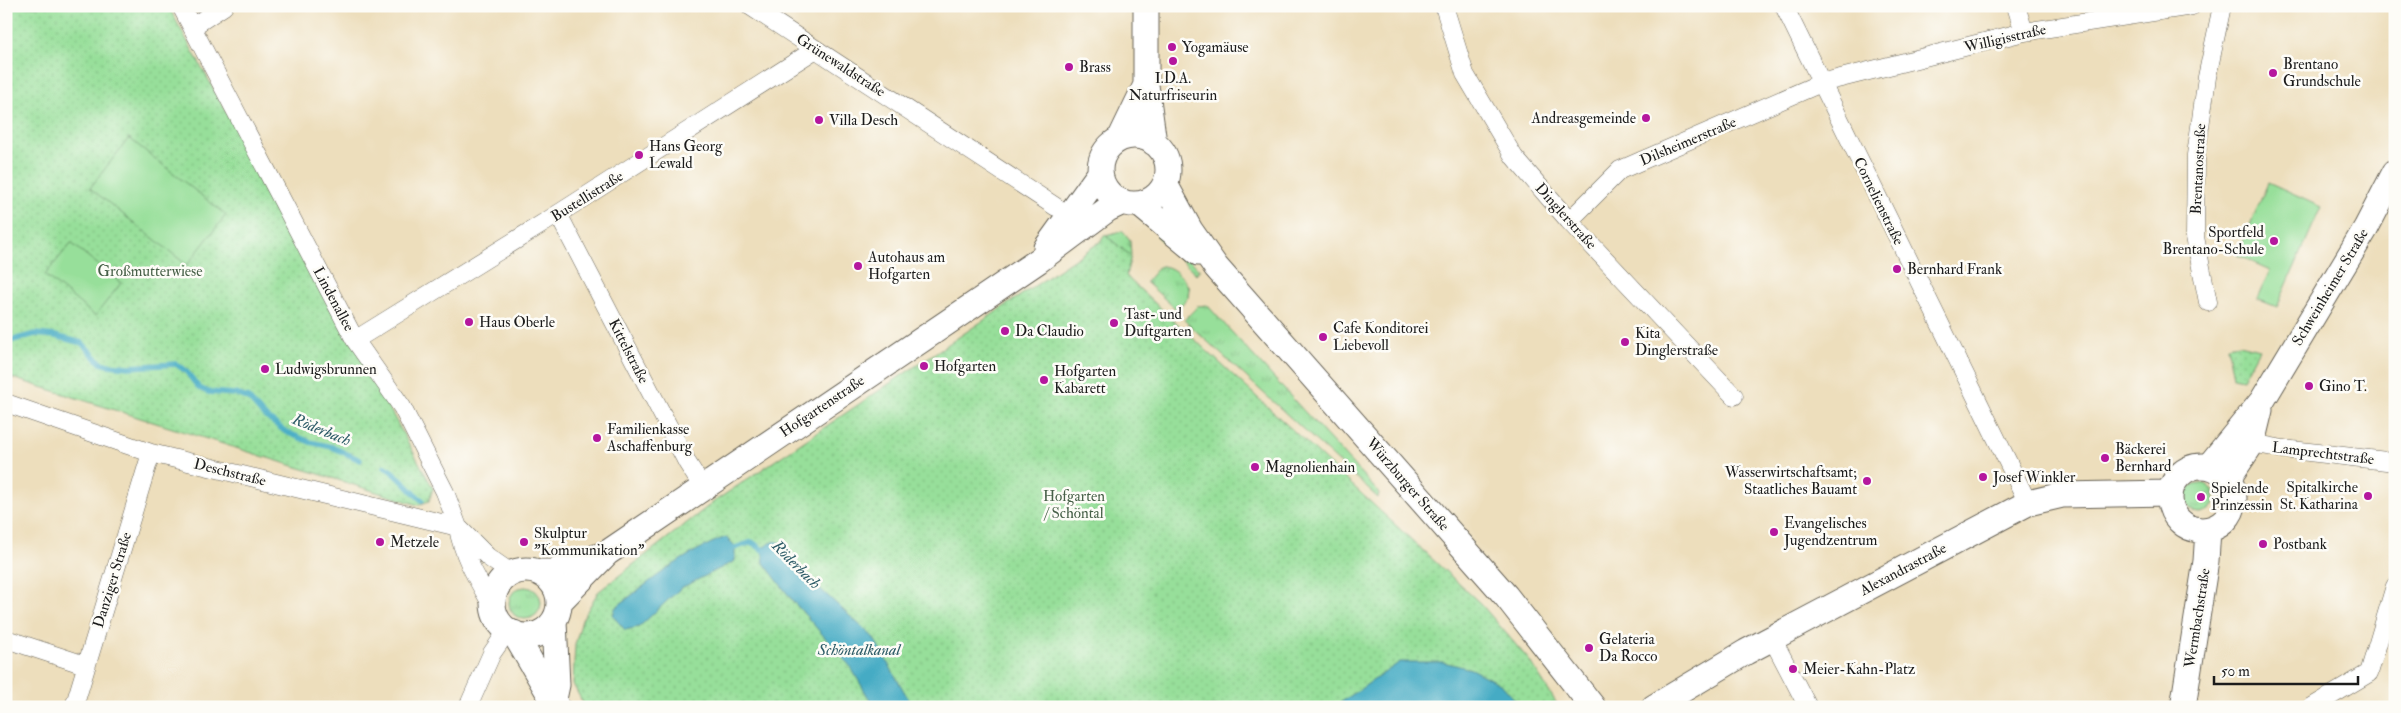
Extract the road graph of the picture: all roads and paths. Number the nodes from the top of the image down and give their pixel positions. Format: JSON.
{"nodes":[{"id":1,"x":181,"y":6,"type":"edge"},
{"id":2,"x":224,"y":6,"type":"edge"},
{"id":3,"x":750,"y":6,"type":"edge"},
{"id":4,"x":1146,"y":6,"type":"edge"},
{"id":5,"x":1444,"y":6,"type":"edge"},
{"id":6,"x":1784,"y":6,"type":"edge"},
{"id":7,"x":2016,"y":6,"type":"edge"},
{"id":8,"x":2192,"y":6,"type":"edge"},
{"id":9,"x":2222,"y":6,"type":"edge"},
{"id":10,"x":192,"y":27,"type":"junction"},
{"id":11,"x":2024,"y":32,"type":"junction"},
{"id":12,"x":816,"y":49,"type":"junction"},
{"id":13,"x":1821,"y":83,"type":"junction"},
{"id":14,"x":1146,"y":85,"type":"junction"},
{"id":15,"x":1120,"y":139,"type":"junction"},
{"id":16,"x":1154,"y":143,"type":"junction"},
{"id":17,"x":2395,"y":172,"type":"edge"},
{"id":18,"x":1100,"y":173,"type":"junction"},
{"id":19,"x":1165,"y":184,"type":"junction"},
{"id":20,"x":1131,"y":203,"type":"junction"},
{"id":21,"x":1056,"y":207,"type":"dead end"},
{"id":22,"x":558,"y":214,"type":"junction"},
{"id":23,"x":1570,"y":221,"type":"junction"},
{"id":24,"x":1038,"y":261,"type":"junction"},
{"id":25,"x":1216,"y":267,"type":"junction"},
{"id":26,"x":2208,"y":302,"type":"dead end"},
{"id":27,"x":355,"y":340,"type":"junction"},
{"id":28,"x":1734,"y":396,"type":"dead end"},
{"id":29,"x":6,"y":403,"type":"edge"},
{"id":30,"x":2244,"y":438,"type":"junction"},
{"id":31,"x":151,"y":453,"type":"junction"},
{"id":32,"x":2395,"y":462,"type":"edge"},
{"id":33,"x":2219,"y":472,"type":"junction"},
{"id":34,"x":702,"y":486,"type":"junction"},
{"id":35,"x":2169,"y":493,"type":"junction"},
{"id":36,"x":2028,"y":503,"type":"junction"},
{"id":37,"x":458,"y":527,"type":"junction"},
{"id":38,"x":2208,"y":530,"type":"junction"},
{"id":39,"x":607,"y":553,"type":"junction"},
{"id":40,"x":540,"y":572,"type":"junction"},
{"id":41,"x":511,"y":573,"type":"junction"},
{"id":42,"x":2395,"y":586,"type":"edge"},
{"id":43,"x":493,"y":607,"type":"junction"},
{"id":44,"x":557,"y":611,"type":"junction"},
{"id":45,"x":511,"y":632,"type":"junction"},
{"id":46,"x":2389,"y":634,"type":"edge"},
{"id":47,"x":1772,"y":638,"type":"junction"},
{"id":48,"x":6,"y":639,"type":"edge"},
{"id":49,"x":85,"y":664,"type":"junction"},
{"id":50,"x":556,"y":703,"type":"edge"},
{"id":51,"x":74,"y":707,"type":"edge"},
{"id":52,"x":468,"y":707,"type":"edge"},
{"id":53,"x":1594,"y":707,"type":"edge"},
{"id":54,"x":1654,"y":707,"type":"edge"},
{"id":55,"x":1808,"y":707,"type":"edge"},
{"id":56,"x":2183,"y":707,"type":"edge"},
{"id":57,"x":2312,"y":707,"type":"edge"}],
"edges":[{"from":1,"to":10,"type":"street","name":"Lindenallee"},
{"from":2,"to":10,"type":"street"},
{"from":3,"to":12,"type":"street","name":"Grünewaldstraße"},
{"from":4,"to":14,"type":"street"},
{"from":5,"to":23,"type":"street","name":"Dinglerstraße"},
{"from":6,"to":13,"type":"street","name":"Cornelienstraße"},
{"from":7,"to":11,"type":"street"},
{"from":8,"to":11,"type":"street","name":"Willigisstraße"},
{"from":9,"to":26,"type":"street","name":"Brentanostraße"},
{"from":10,"to":27,"type":"street","name":"Lindenallee"},
{"from":11,"to":13,"type":"street","name":"Willigisstraße"},
{"from":12,"to":21,"type":"street","name":"Grünewaldstraße"},
{"from":12,"to":22,"type":"street","name":"Bustellistraße"},
{"from":13,"to":23,"type":"street","name":"Dilsheimerstraße"},
{"from":13,"to":36,"type":"street","name":"Cornelienstraße"},
{"from":14,"to":15,"type":"street"},
{"from":14,"to":16,"type":"street"},
{"from":15,"to":16,"type":"street"},
{"from":15,"to":18,"type":"street"},
{"from":16,"to":19,"type":"street"},
{"from":17,"to":30,"type":"street","name":"Schweinheimer Straße"},
{"from":18,"to":20,"type":"street"},
{"from":18,"to":24,"type":"street","name":"Hofgartenstraße"},
{"from":19,"to":20,"type":"street"},
{"from":19,"to":25,"type":"street","name":"Würzburger Straße"},
{"from":20,"to":24,"type":"street","name":"Hofgartenstraße"},
{"from":20,"to":25,"type":"street","name":"Würzburger Straße"},
{"from":22,"to":27,"type":"street","name":"Bustellistraße"},
{"from":22,"to":34,"type":"street","name":"Kittelstraße"},
{"from":23,"to":28,"type":"street","name":"Dinglerstraße"},
{"from":24,"to":34,"type":"street","name":"Hofgartenstraße"},
{"from":25,"to":53,"type":"street","name":"Würzburger Straße"},
{"from":27,"to":37,"type":"street","name":"Lindenallee"},
{"from":29,"to":31,"type":"street","name":"Deschstraße"},
{"from":30,"to":32,"type":"street","name":"Lamprechtstraße"},
{"from":30,"to":33,"type":"street","name":"Schweinheimer Straße"},
{"from":31,"to":37,"type":"street","name":"Deschstraße"},
{"from":31,"to":49,"type":"street","name":"Danziger Straße"},
{"from":33,"to":35,"type":"street"},
{"from":33,"to":38,"type":"street"},
{"from":34,"to":39,"type":"street","name":"Hofgartenstraße"},
{"from":35,"to":36,"type":"street","name":"Alexandrastraße"},
{"from":35,"to":38,"type":"street"},
{"from":36,"to":47,"type":"street","name":"Alexandrastraße"},
{"from":37,"to":41,"type":"street","name":"Lindenallee"},
{"from":37,"to":43,"type":"street"},
{"from":38,"to":56,"type":"street","name":"Wermbachstraße"},
{"from":39,"to":40,"type":"street","name":"Hofgartenstraße"},
{"from":39,"to":44,"type":"street","name":"Hofgartenstraße"},
{"from":40,"to":41,"type":"street"},
{"from":40,"to":44,"type":"street"},
{"from":41,"to":43,"type":"street"},
{"from":42,"to":46,"type":"street"},
{"from":43,"to":45,"type":"street"},
{"from":44,"to":45,"type":"street"},
{"from":44,"to":50,"type":"street"},
{"from":45,"to":50,"type":"street"},
{"from":45,"to":52,"type":"street"},
{"from":46,"to":57,"type":"street"},
{"from":47,"to":54,"type":"street","name":"Alexandrastraße"},
{"from":47,"to":55,"type":"street"},
{"from":48,"to":49,"type":"street"},
{"from":49,"to":51,"type":"street","name":"Danziger Straße"}]}
